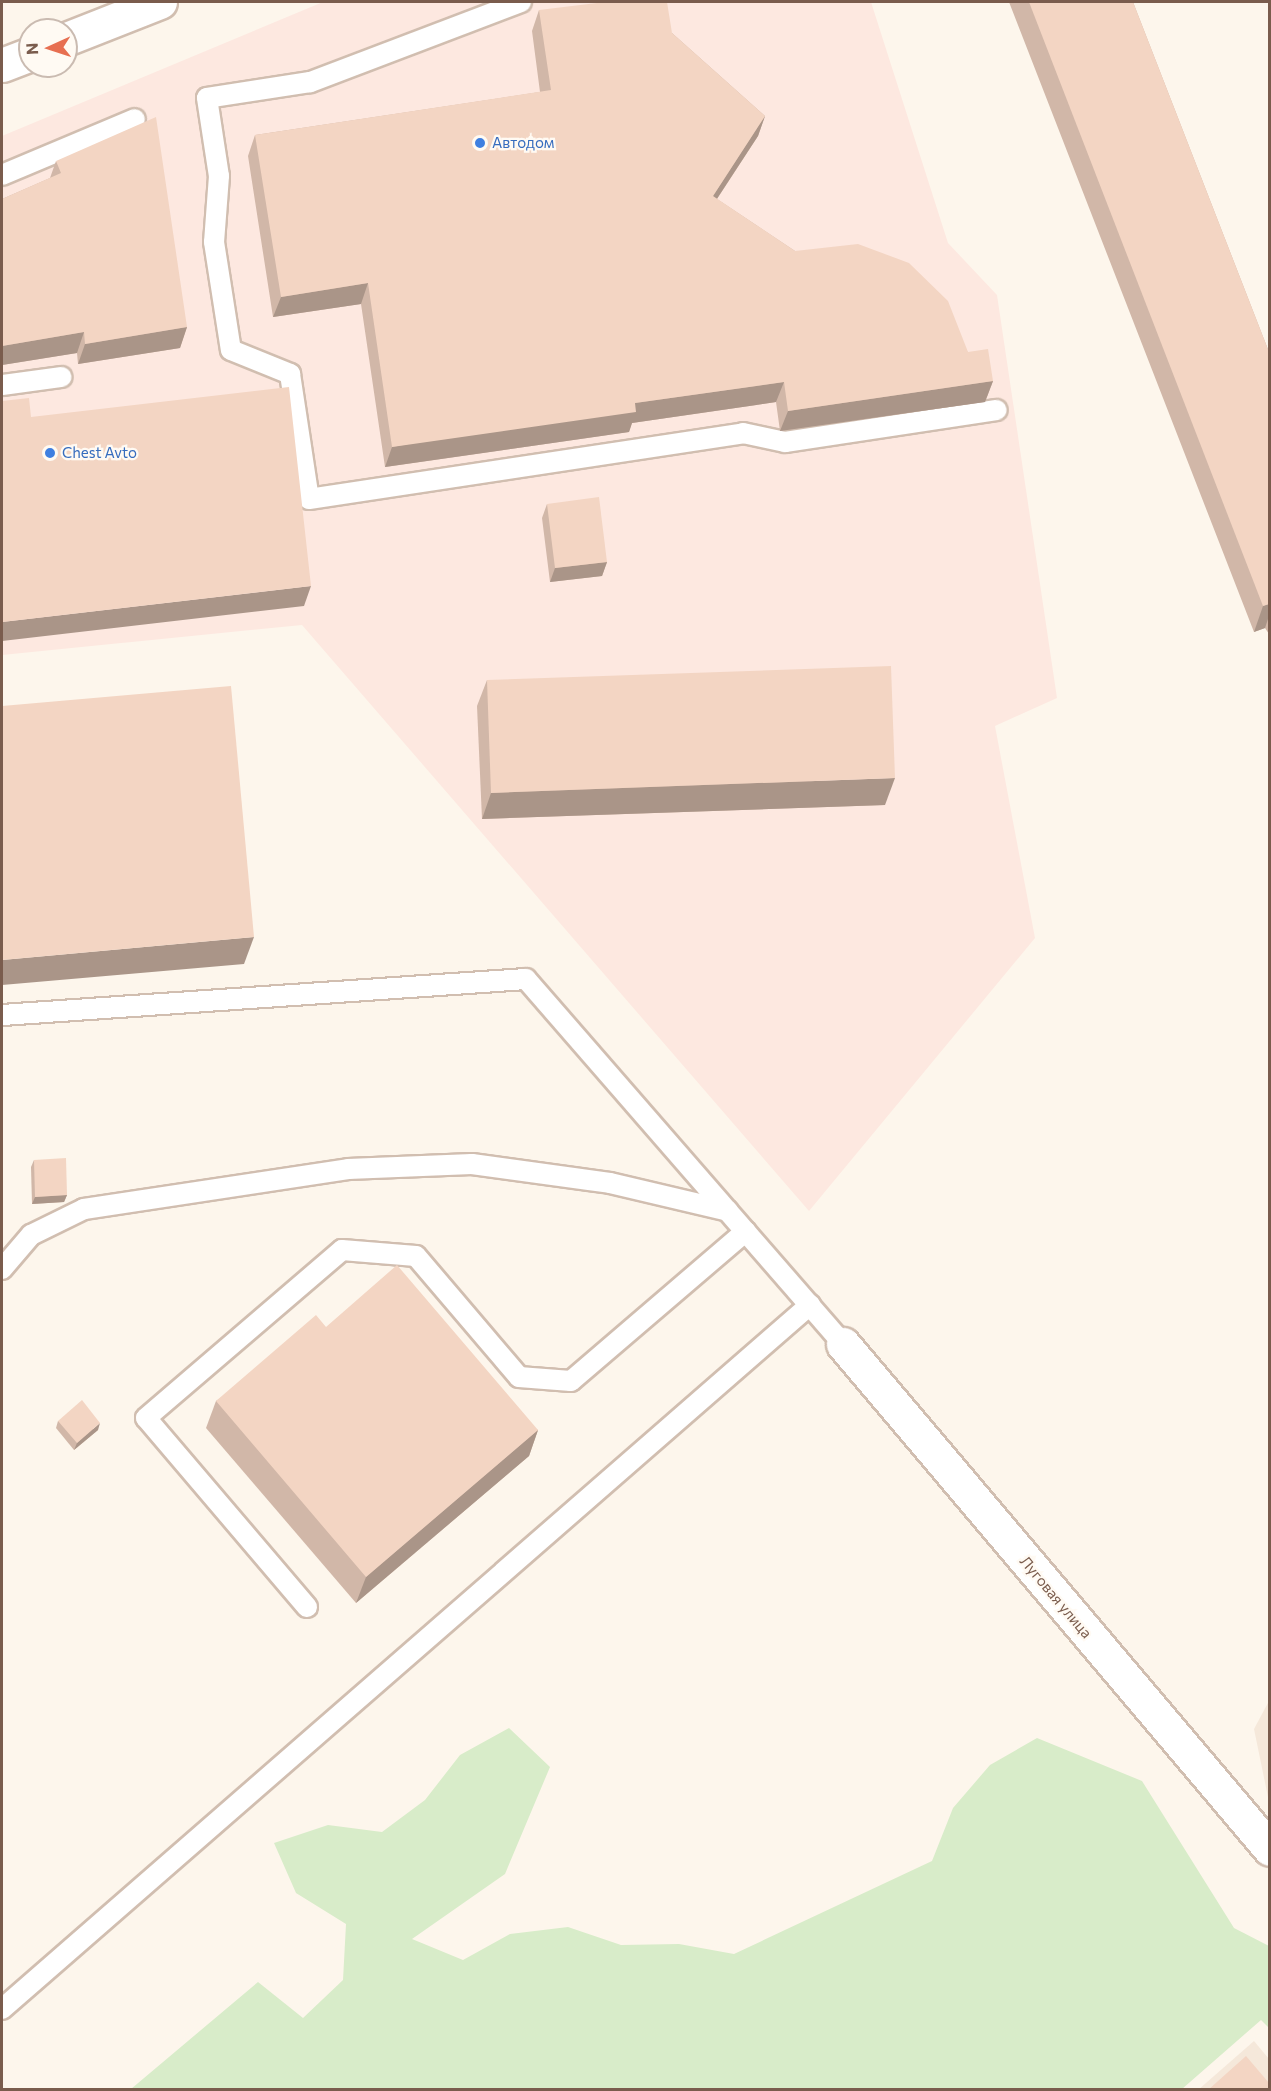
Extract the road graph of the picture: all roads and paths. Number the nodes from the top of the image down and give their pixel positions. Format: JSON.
{"nodes":[{"id":1,"x":160,"y":2,"type":"edge"},
{"id":2,"x":521,"y":2,"type":"edge"},
{"id":3,"x":78,"y":34,"type":"edge"},
{"id":4,"x":18,"y":59,"type":"edge"},
{"id":5,"x":2,"y":65,"type":"edge"},
{"id":6,"x":135,"y":119,"type":"dead end"},
{"id":7,"x":2,"y":175,"type":"edge"},
{"id":8,"x":61,"y":377,"type":"dead end"},
{"id":9,"x":2,"y":385,"type":"edge"},
{"id":10,"x":997,"y":410,"type":"dead end"},
{"id":11,"x":2,"y":1015,"type":"edge"},
{"id":12,"x":728,"y":1211,"type":"junction"},
{"id":13,"x":746,"y":1232,"type":"junction"},
{"id":14,"x":2,"y":1269,"type":"edge"},
{"id":15,"x":810,"y":1305,"type":"junction"},
{"id":16,"x":843,"y":1344,"type":"joint"},
{"id":17,"x":307,"y":1607,"type":"dead end"},
{"id":18,"x":1269,"y":1849,"type":"edge"},
{"id":19,"x":2,"y":2009,"type":"edge"}],
"edges":[{"from":1,"to":3,"type":"street"},
{"from":2,"to":10,"type":"lane"},
{"from":4,"to":5,"type":"street"},
{"from":6,"to":7,"type":"lane"},
{"from":8,"to":9,"type":"lane"},
{"from":11,"to":12,"type":"lane"},
{"from":12,"to":13,"type":"lane"},
{"from":12,"to":14,"type":"lane"},
{"from":13,"to":15,"type":"lane"},
{"from":13,"to":17,"type":"lane"},
{"from":15,"to":16,"type":"lane"},
{"from":15,"to":19,"type":"lane"},
{"from":16,"to":18,"type":"street","name":"Луговая улица"}]}
